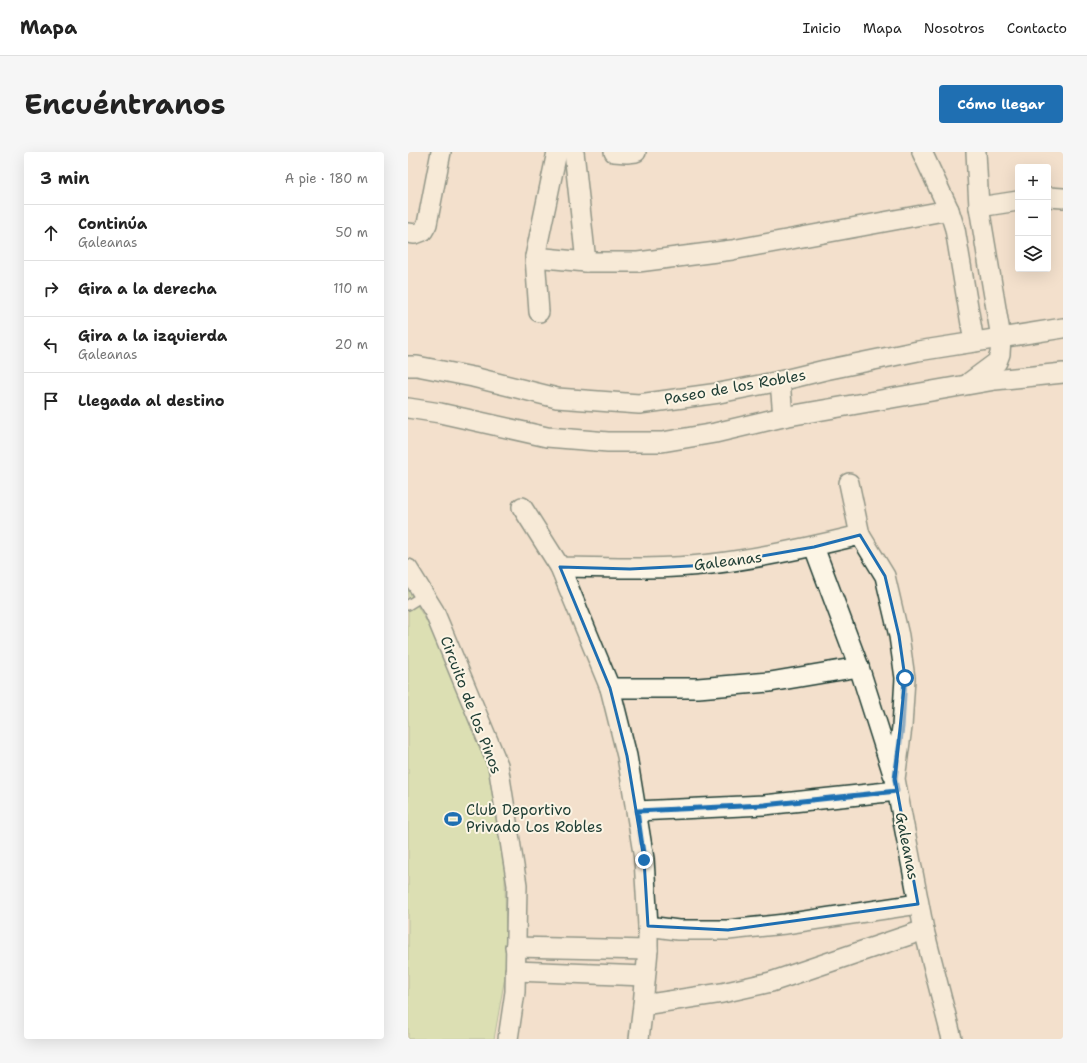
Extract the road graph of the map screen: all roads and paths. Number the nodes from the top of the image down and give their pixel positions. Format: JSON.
{"nodes":[{"id":1,"x":441,"y":152,"type":"edge"},
{"id":2,"x":557,"y":152,"type":"edge"},
{"id":3,"x":574,"y":152,"type":"edge"},
{"id":4,"x":614,"y":152,"type":"edge"},
{"id":5,"x":636,"y":152,"type":"edge"},
{"id":6,"x":922,"y":152,"type":"edge"},
{"id":7,"x":976,"y":152,"type":"edge"},
{"id":8,"x":1051,"y":197,"type":"edge"},
{"id":9,"x":1063,"y":198,"type":"edge"},
{"id":10,"x":1015,"y":202,"type":"edge"},
{"id":11,"x":949,"y":210,"type":"junction"},
{"id":12,"x":981,"y":216,"type":"junction"},
{"id":13,"x":955,"y":229,"type":"junction"},
{"id":14,"x":408,"y":234,"type":"edge"},
{"id":15,"x":534,"y":257,"type":"junction"},
{"id":16,"x":586,"y":262,"type":"junction"},
{"id":17,"x":538,"y":312,"type":"dead end"},
{"id":18,"x":1063,"y":328,"type":"edge"},
{"id":19,"x":1001,"y":338,"type":"junction"},
{"id":20,"x":974,"y":342,"type":"junction"},
{"id":21,"x":408,"y":366,"type":"edge"},
{"id":22,"x":1063,"y":373,"type":"edge"},
{"id":23,"x":780,"y":381,"type":"junction"},
{"id":24,"x":965,"y":385,"type":"junction"},
{"id":25,"x":408,"y":408,"type":"edge"},
{"id":26,"x":783,"y":417,"type":"junction"},
{"id":27,"x":849,"y":483,"type":"dead end"},
{"id":28,"x":522,"y":507,"type":"dead end"},
{"id":29,"x":860,"y":535,"type":"junction"},
{"id":30,"x":814,"y":547,"type":"junction"},
{"id":31,"x":560,"y":567,"type":"junction"},
{"id":32,"x":408,"y":570,"type":"edge"},
{"id":33,"x":424,"y":595,"type":"junction"},
{"id":34,"x":408,"y":605,"type":"edge"},
{"id":35,"x":859,"y":667,"type":"junction"},
{"id":36,"x":610,"y":688,"type":"junction"},
{"id":37,"x":896,"y":785,"type":"junction"},
{"id":38,"x":637,"y":811,"type":"junction"},
{"id":39,"x":918,"y":904,"type":"junction"},
{"id":40,"x":648,"y":926,"type":"junction"},
{"id":41,"x":924,"y":930,"type":"junction"},
{"id":42,"x":515,"y":946,"type":"junction"},
{"id":43,"x":648,"y":950,"type":"junction"},
{"id":44,"x":516,"y":971,"type":"junction"},
{"id":45,"x":645,"y":976,"type":"junction"},
{"id":46,"x":643,"y":1005,"type":"junction"},
{"id":47,"x":508,"y":1039,"type":"edge"},
{"id":48,"x":639,"y":1039,"type":"edge"},
{"id":49,"x":952,"y":1039,"type":"edge"}],
"edges":[{"from":1,"to":14,"type":"street"},
{"from":2,"to":15,"type":"street"},
{"from":3,"to":16,"type":"street"},
{"from":4,"to":5,"type":"street"},
{"from":6,"to":11,"type":"street"},
{"from":7,"to":12,"type":"street"},
{"from":8,"to":9,"type":"street"},
{"from":10,"to":12,"type":"street"},
{"from":11,"to":13,"type":"street"},
{"from":11,"to":16,"type":"street"},
{"from":12,"to":13,"type":"street"},
{"from":12,"to":19,"type":"street"},
{"from":13,"to":20,"type":"street"},
{"from":15,"to":16,"type":"street"},
{"from":15,"to":17,"type":"street"},
{"from":18,"to":19,"type":"street","name":"Paseo de los Robles"},
{"from":19,"to":20,"type":"street","name":"Paseo de los Robles"},
{"from":19,"to":24,"type":"street"},
{"from":20,"to":23,"type":"street","name":"Paseo de los Robles"},
{"from":21,"to":23,"type":"street","name":"Paseo de los Robles"},
{"from":22,"to":24,"type":"street"},
{"from":23,"to":26,"type":"street"},
{"from":24,"to":26,"type":"street"},
{"from":25,"to":26,"type":"street"},
{"from":27,"to":29,"type":"street"},
{"from":28,"to":31,"type":"street"},
{"from":29,"to":30,"type":"street","name":"Galeanas"},
{"from":29,"to":37,"type":"street","name":"Galeanas"},
{"from":30,"to":31,"type":"street","name":"Galeanas"},
{"from":30,"to":35,"type":"street"},
{"from":31,"to":36,"type":"street"},
{"from":32,"to":33,"type":"street","name":"Circuito de los Pinos"},
{"from":33,"to":34,"type":"lane"},
{"from":33,"to":42,"type":"street","name":"Circuito de los Pinos"},
{"from":35,"to":36,"type":"street"},
{"from":35,"to":37,"type":"street"},
{"from":36,"to":38,"type":"street"},
{"from":37,"to":38,"type":"street"},
{"from":37,"to":39,"type":"street","name":"Galeanas"},
{"from":38,"to":40,"type":"street"},
{"from":39,"to":40,"type":"street"},
{"from":39,"to":41,"type":"street","name":"Galeanas"},
{"from":40,"to":43,"type":"street"},
{"from":41,"to":46,"type":"street"},
{"from":41,"to":49,"type":"street","name":"Galeanas"},
{"from":42,"to":43,"type":"street"},
{"from":42,"to":44,"type":"street","name":"Circuito de los Pinos"},
{"from":43,"to":45,"type":"street"},
{"from":44,"to":45,"type":"street"},
{"from":44,"to":47,"type":"street","name":"Circuito de los Pinos"},
{"from":45,"to":46,"type":"street"},
{"from":46,"to":48,"type":"street"}]}
